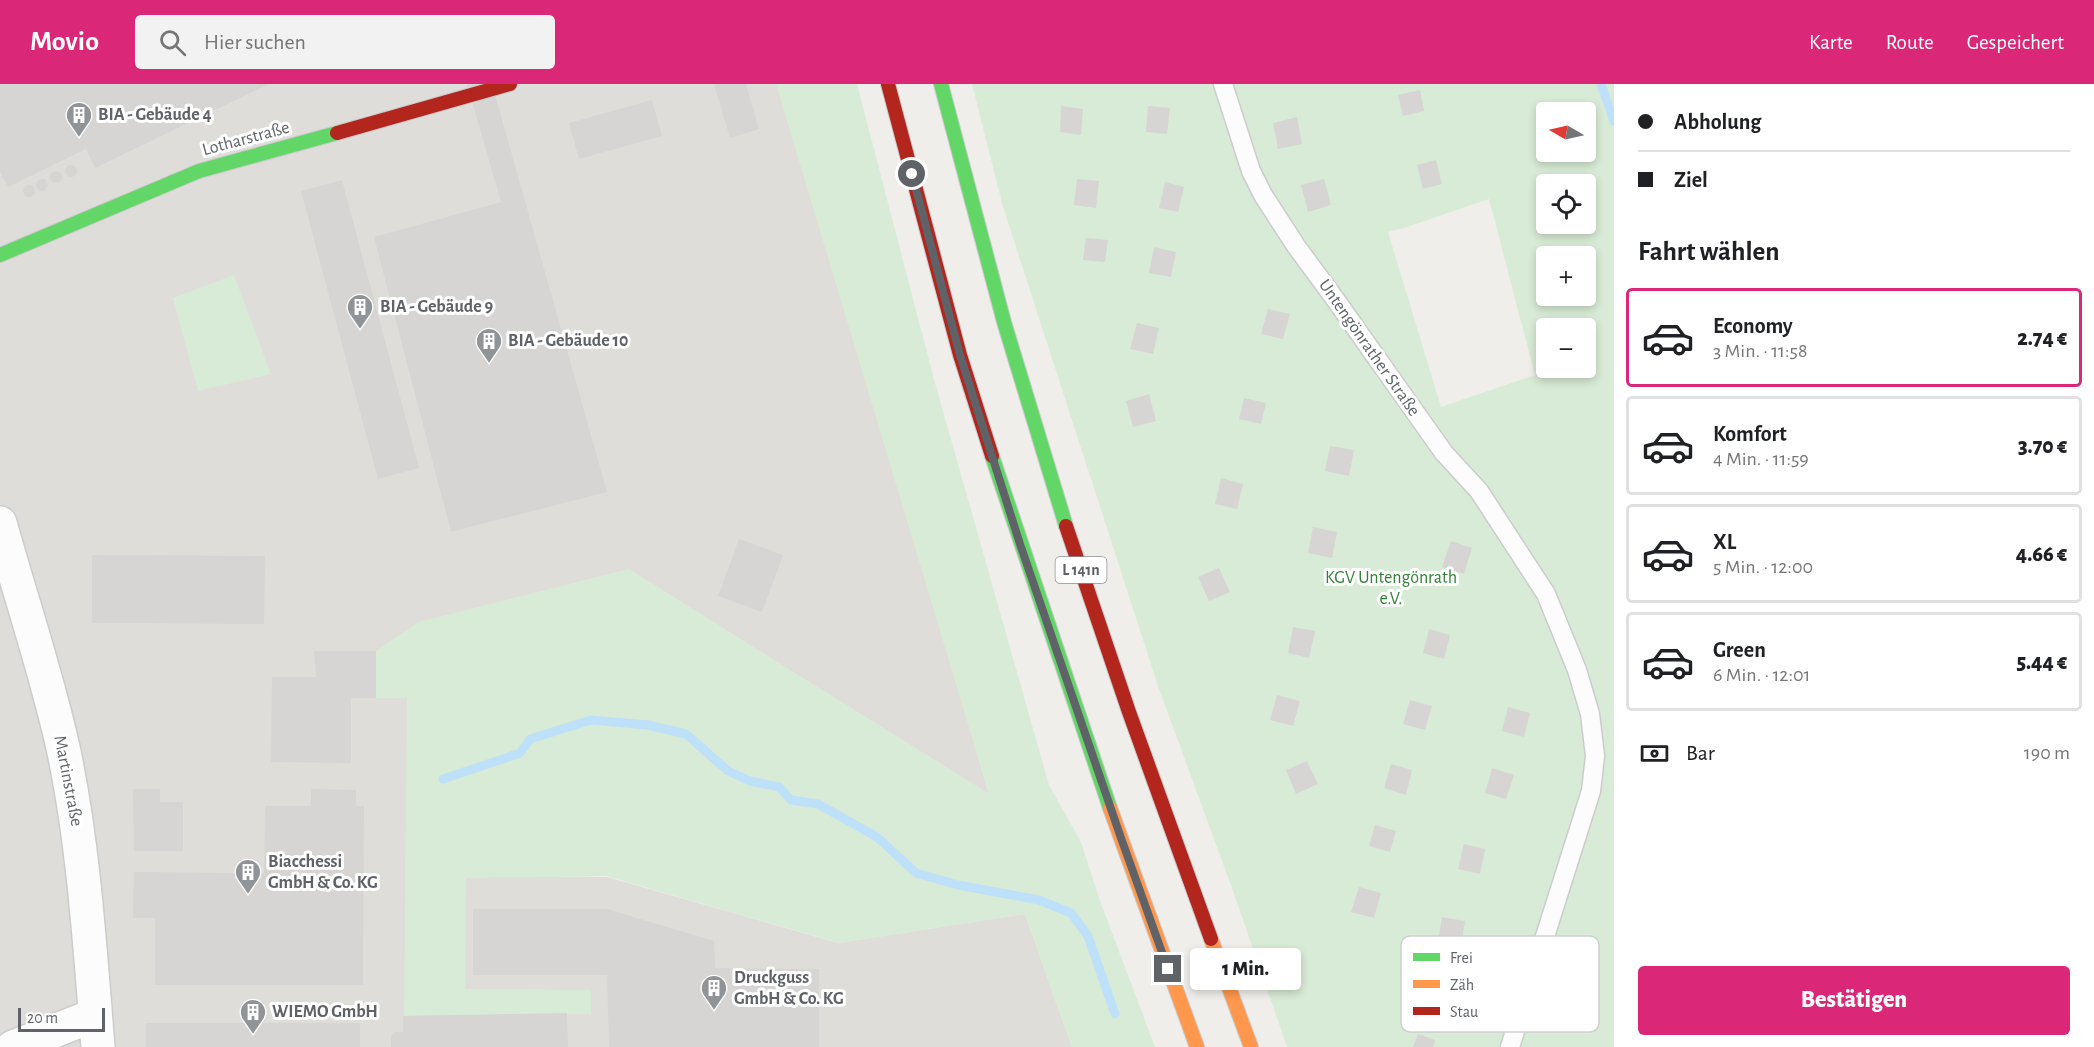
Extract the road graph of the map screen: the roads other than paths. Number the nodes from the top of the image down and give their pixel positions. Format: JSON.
{"nodes":[{"id":1,"x":510,"y":84,"type":"edge"},
{"id":2,"x":888,"y":84,"type":"edge"},
{"id":3,"x":941,"y":84,"type":"edge"},
{"id":4,"x":1223,"y":84,"type":"edge"},
{"id":5,"x":0,"y":255,"type":"edge"},
{"id":6,"x":0,"y":523,"type":"edge"},
{"id":7,"x":1546,"y":936,"type":"edge"},
{"id":8,"x":95,"y":1015,"type":"junction"},
{"id":9,"x":1515,"y":1032,"type":"edge"},
{"id":10,"x":13,"y":1047,"type":"edge"},
{"id":11,"x":98,"y":1047,"type":"edge"},
{"id":12,"x":1197,"y":1047,"type":"edge"},
{"id":13,"x":1251,"y":1047,"type":"edge"},
{"id":14,"x":1510,"y":1047,"type":"edge"}],
"edges":[{"from":1,"to":5,"type":"main road","name":"Lotharstraße"},
{"from":2,"to":12,"type":"main road","number":"L 141n"},
{"from":3,"to":13,"type":"main road","number":"L 141n"},
{"from":4,"to":7,"type":"lane","name":"Untengönrather Straße"},
{"from":6,"to":8,"type":"street","name":"Martinstraße"},
{"from":8,"to":10,"type":"street"},
{"from":8,"to":11,"type":"street","name":"Martinstraße"},
{"from":9,"to":14,"type":"lane","name":"Untengönrather Straße"}]}
